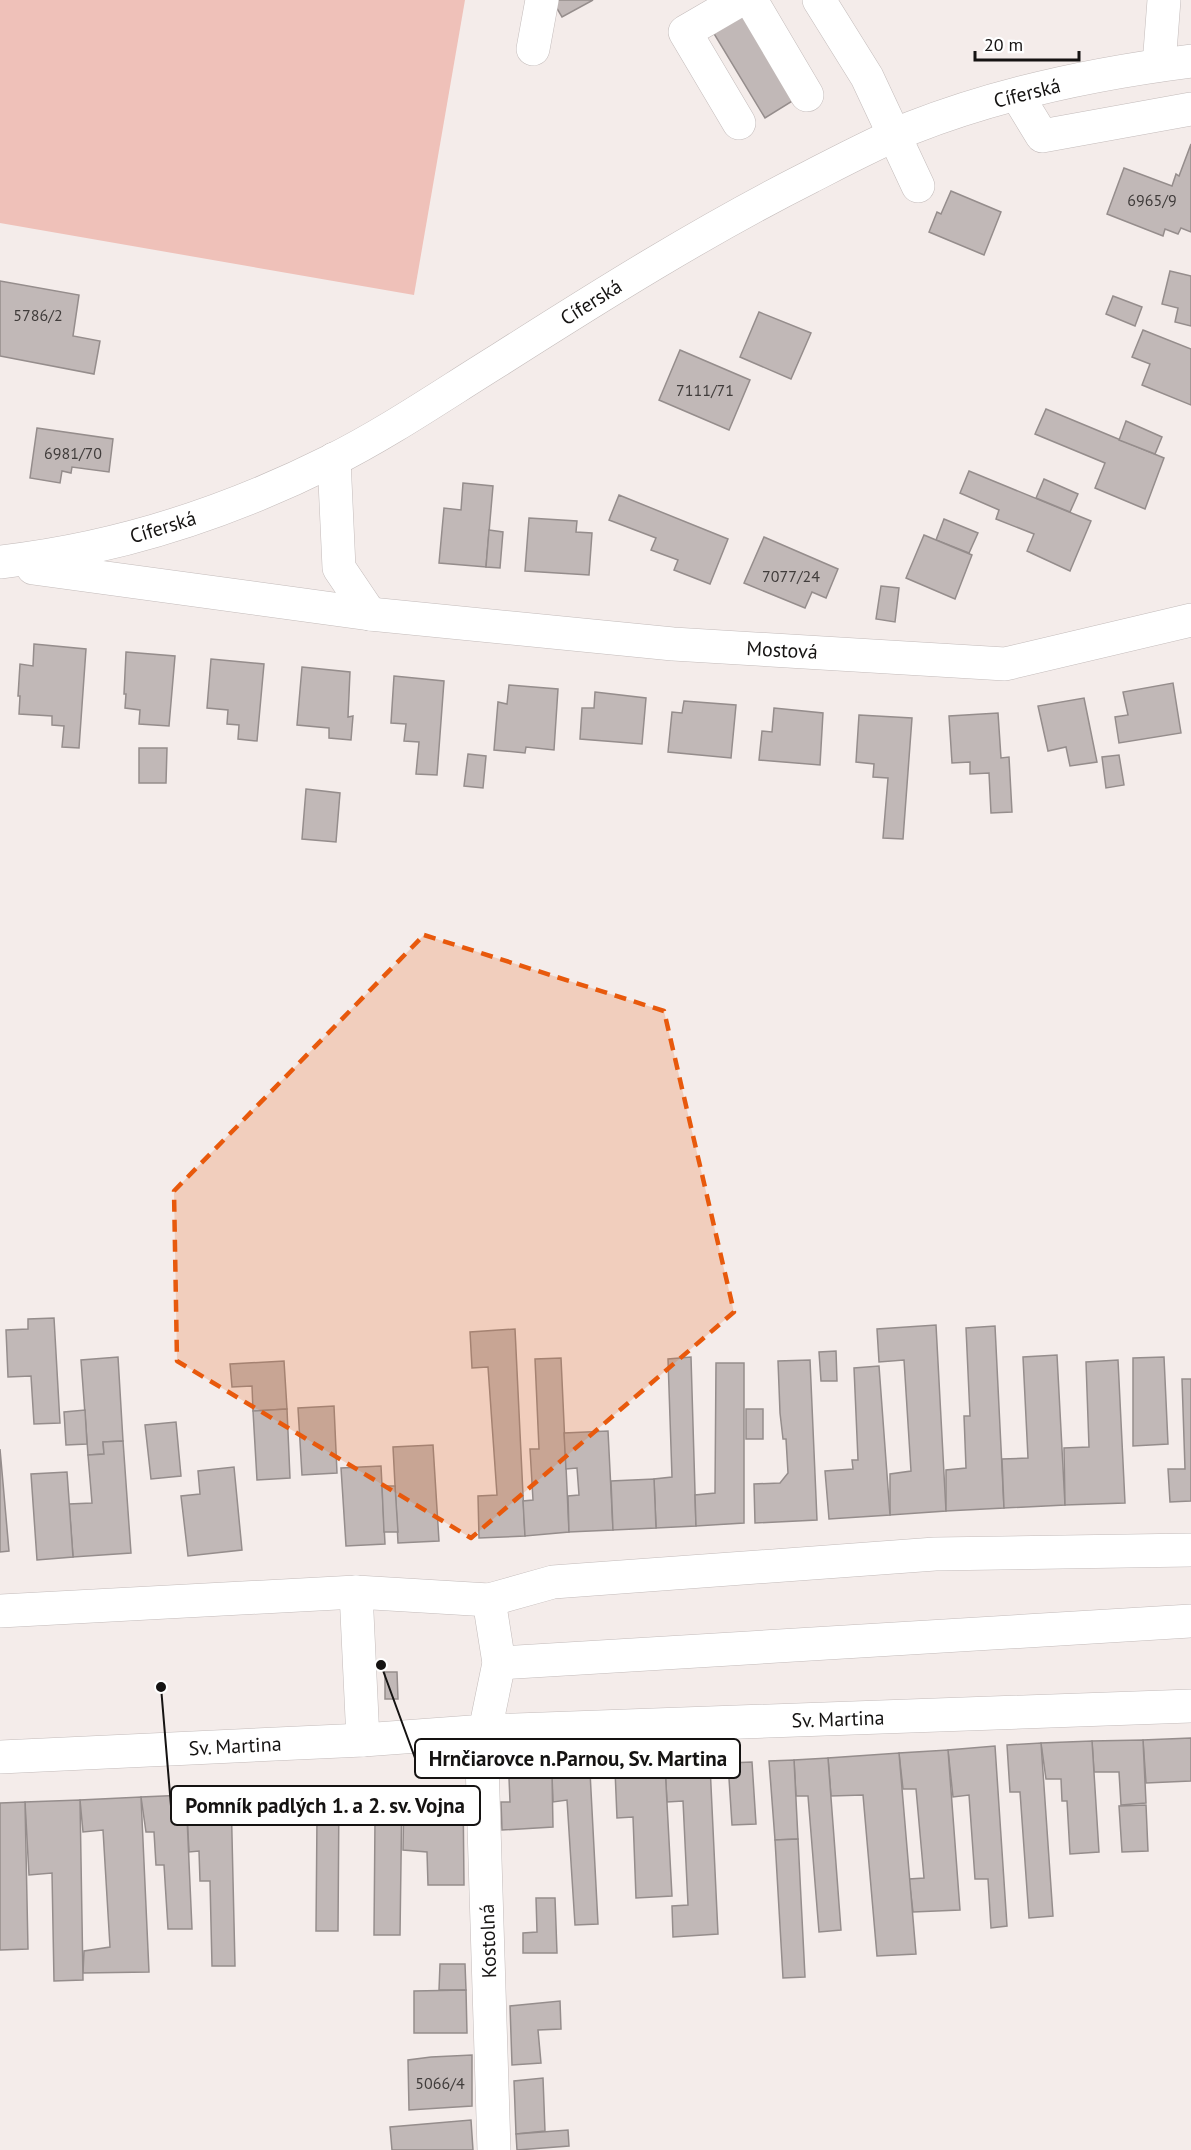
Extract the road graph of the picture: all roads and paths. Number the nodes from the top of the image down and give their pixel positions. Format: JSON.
{"nodes":[{"id":1,"x":542,"y":0,"type":"edge"},
{"id":2,"x":740,"y":0,"type":"edge"},
{"id":3,"x":751,"y":0,"type":"edge"},
{"id":4,"x":819,"y":0,"type":"edge"},
{"id":5,"x":1164,"y":0,"type":"edge"},
{"id":6,"x":533,"y":49,"type":"dead end"},
{"id":7,"x":1175,"y":63,"type":"edge"},
{"id":8,"x":1017,"y":95,"type":"junction"},
{"id":9,"x":807,"y":96,"type":"dead end"},
{"id":10,"x":1191,"y":109,"type":"edge"},
{"id":11,"x":739,"y":123,"type":"dead end"},
{"id":12,"x":894,"y":136,"type":"junction"},
{"id":13,"x":918,"y":186,"type":"dead end"},
{"id":14,"x":334,"y":459,"type":"junction"},
{"id":15,"x":0,"y":563,"type":"edge"},
{"id":16,"x":370,"y":614,"type":"junction"},
{"id":17,"x":1191,"y":620,"type":"edge"},
{"id":18,"x":1191,"y":1550,"type":"edge"},
{"id":19,"x":356,"y":1592,"type":"junction"},
{"id":20,"x":489,"y":1600,"type":"junction"},
{"id":21,"x":0,"y":1611,"type":"edge"},
{"id":22,"x":1191,"y":1621,"type":"edge"},
{"id":23,"x":499,"y":1663,"type":"junction"},
{"id":24,"x":1191,"y":1706,"type":"edge"},
{"id":25,"x":485,"y":1731,"type":"junction"},
{"id":26,"x":363,"y":1740,"type":"junction"},
{"id":27,"x":0,"y":1757,"type":"edge"},
{"id":28,"x":494,"y":2150,"type":"edge"}],
"edges":[{"from":1,"to":6,"type":"street"},
{"from":2,"to":11,"type":"street"},
{"from":3,"to":9,"type":"street"},
{"from":4,"to":12,"type":"street"},
{"from":5,"to":7,"type":"street"},
{"from":7,"to":8,"type":"street","name":"Cíferská"},
{"from":8,"to":10,"type":"street"},
{"from":8,"to":12,"type":"street","name":"Cíferská"},
{"from":12,"to":13,"type":"street"},
{"from":12,"to":14,"type":"street","name":"Cíferská"},
{"from":14,"to":15,"type":"street","name":"Cíferská"},
{"from":14,"to":16,"type":"street"},
{"from":15,"to":16,"type":"street","name":"Cíferská"},
{"from":16,"to":17,"type":"street","name":"Mostová"},
{"from":18,"to":20,"type":"street"},
{"from":19,"to":20,"type":"street"},
{"from":19,"to":21,"type":"street"},
{"from":19,"to":26,"type":"street"},
{"from":20,"to":23,"type":"street"},
{"from":22,"to":23,"type":"street"},
{"from":23,"to":25,"type":"street"},
{"from":24,"to":25,"type":"street","name":"Sv. Martina"},
{"from":25,"to":26,"type":"street","name":"Sv. Martina"},
{"from":25,"to":28,"type":"street","name":"Kostolná"},
{"from":26,"to":27,"type":"street","name":"Sv. Martina"}]}
